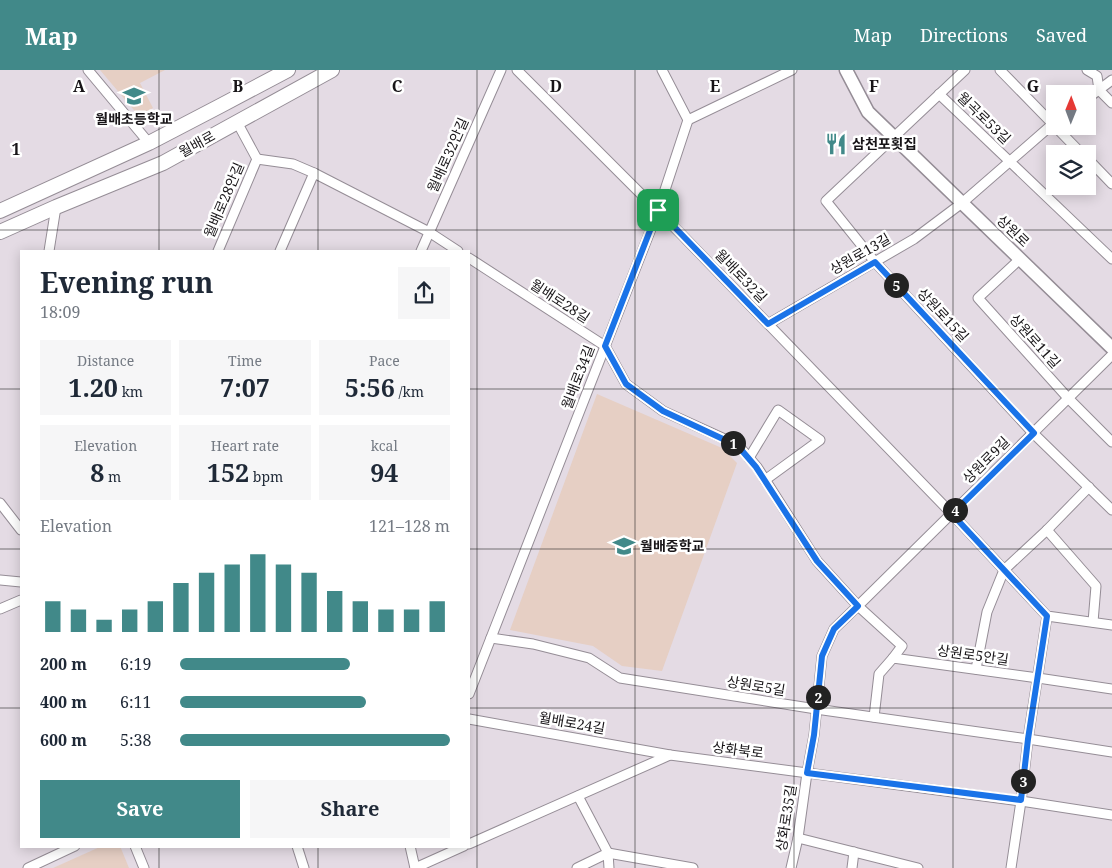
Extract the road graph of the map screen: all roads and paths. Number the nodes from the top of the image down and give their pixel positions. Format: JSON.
{"nodes":[{"id":1,"x":88,"y":70,"type":"edge"},
{"id":2,"x":288,"y":70,"type":"edge"},
{"id":3,"x":332,"y":70,"type":"edge"},
{"id":4,"x":501,"y":70,"type":"edge"},
{"id":5,"x":517,"y":70,"type":"edge"},
{"id":6,"x":662,"y":70,"type":"edge"},
{"id":7,"x":792,"y":70,"type":"edge"},
{"id":8,"x":846,"y":70,"type":"edge"},
{"id":9,"x":965,"y":70,"type":"edge"},
{"id":10,"x":1000,"y":70,"type":"edge"},
{"id":11,"x":1087,"y":70,"type":"edge"},
{"id":12,"x":1112,"y":80,"type":"edge"},
{"id":13,"x":1099,"y":90,"type":"junction"},
{"id":14,"x":1096,"y":92,"type":"edge"},
{"id":15,"x":939,"y":94,"type":"junction"},
{"id":16,"x":1112,"y":103,"type":"edge"},
{"id":17,"x":1046,"y":115,"type":"edge"},
{"id":18,"x":688,"y":120,"type":"junction"},
{"id":19,"x":237,"y":122,"type":"junction"},
{"id":20,"x":1046,"y":130,"type":"edge"},
{"id":21,"x":1065,"y":135,"type":"edge"},
{"id":22,"x":893,"y":136,"type":"junction"},
{"id":23,"x":149,"y":143,"type":"junction"},
{"id":24,"x":1074,"y":145,"type":"edge"},
{"id":25,"x":257,"y":160,"type":"junction"},
{"id":26,"x":1010,"y":162,"type":"junction"},
{"id":27,"x":1096,"y":167,"type":"edge"},
{"id":28,"x":314,"y":173,"type":"junction"},
{"id":29,"x":1112,"y":184,"type":"edge"},
{"id":30,"x":962,"y":203,"type":"junction"},
{"id":31,"x":56,"y":207,"type":"junction"},
{"id":32,"x":658,"y":210,"type":"junction"},
{"id":33,"x":0,"y":211,"type":"edge"},
{"id":34,"x":0,"y":232,"type":"edge"},
{"id":35,"x":429,"y":232,"type":"junction"},
{"id":36,"x":50,"y":250,"type":"edge"},
{"id":37,"x":218,"y":250,"type":"edge"},
{"id":38,"x":280,"y":250,"type":"edge"},
{"id":39,"x":421,"y":250,"type":"edge"},
{"id":40,"x":456,"y":250,"type":"edge"},
{"id":41,"x":1020,"y":258,"type":"junction"},
{"id":42,"x":470,"y":259,"type":"edge"},
{"id":43,"x":1112,"y":259,"type":"edge"},
{"id":44,"x":875,"y":262,"type":"junction"},
{"id":45,"x":768,"y":324,"type":"junction"},
{"id":46,"x":605,"y":346,"type":"junction"},
{"id":47,"x":1112,"y":348,"type":"edge"},
{"id":48,"x":1112,"y":355,"type":"edge"},
{"id":49,"x":1068,"y":398,"type":"junction"},
{"id":50,"x":1034,"y":433,"type":"junction"},
{"id":51,"x":1112,"y":442,"type":"edge"},
{"id":52,"x":749,"y":458,"type":"junction"},
{"id":53,"x":764,"y":480,"type":"junction"},
{"id":54,"x":1089,"y":487,"type":"junction"},
{"id":55,"x":0,"y":503,"type":"edge"},
{"id":56,"x":1112,"y":510,"type":"edge"},
{"id":57,"x":952,"y":514,"type":"junction"},
{"id":58,"x":20,"y":529,"type":"edge"},
{"id":59,"x":1047,"y":530,"type":"junction"},
{"id":60,"x":1004,"y":570,"type":"junction"},
{"id":61,"x":0,"y":580,"type":"edge"},
{"id":62,"x":20,"y":582,"type":"edge"},
{"id":63,"x":20,"y":600,"type":"edge"},
{"id":64,"x":858,"y":606,"type":"junction"},
{"id":65,"x":0,"y":610,"type":"edge"},
{"id":66,"x":1047,"y":616,"type":"junction"},
{"id":67,"x":1092,"y":622,"type":"junction"},
{"id":68,"x":1112,"y":625,"type":"edge"},
{"id":69,"x":491,"y":638,"type":"junction"},
{"id":70,"x":893,"y":658,"type":"junction"},
{"id":71,"x":976,"y":670,"type":"junction"},
{"id":72,"x":1038,"y":678,"type":"junction"},
{"id":73,"x":1112,"y":689,"type":"edge"},
{"id":74,"x":470,"y":691,"type":"edge"},
{"id":75,"x":816,"y":709,"type":"junction"},
{"id":76,"x":874,"y":717,"type":"junction"},
{"id":77,"x":470,"y":719,"type":"edge"},
{"id":78,"x":1028,"y":739,"type":"junction"},
{"id":79,"x":1112,"y":752,"type":"edge"},
{"id":80,"x":670,"y":755,"type":"junction"},
{"id":81,"x":807,"y":773,"type":"junction"},
{"id":82,"x":578,"y":796,"type":"junction"},
{"id":83,"x":1021,"y":800,"type":"junction"},
{"id":84,"x":1112,"y":815,"type":"edge"},
{"id":85,"x":798,"y":838,"type":"junction"},
{"id":86,"x":470,"y":844,"type":"edge"},
{"id":87,"x":71,"y":848,"type":"edge"},
{"id":88,"x":136,"y":848,"type":"edge"},
{"id":89,"x":298,"y":848,"type":"edge"},
{"id":90,"x":410,"y":848,"type":"edge"},
{"id":91,"x":460,"y":848,"type":"edge"},
{"id":92,"x":854,"y":852,"type":"junction"},
{"id":93,"x":608,"y":854,"type":"junction"},
{"id":94,"x":673,"y":866,"type":"edge"},
{"id":95,"x":904,"y":866,"type":"edge"},
{"id":96,"x":28,"y":868,"type":"edge"},
{"id":97,"x":144,"y":868,"type":"edge"},
{"id":98,"x":304,"y":868,"type":"edge"},
{"id":99,"x":415,"y":868,"type":"edge"},
{"id":100,"x":577,"y":868,"type":"edge"},
{"id":101,"x":609,"y":868,"type":"edge"},
{"id":102,"x":693,"y":868,"type":"edge"},
{"id":103,"x":791,"y":868,"type":"edge"},
{"id":104,"x":852,"y":868,"type":"edge"},
{"id":105,"x":918,"y":868,"type":"edge"},
{"id":106,"x":1011,"y":868,"type":"edge"}],
"edges":[{"from":1,"to":23,"type":"street"},
{"from":2,"to":23,"type":"main road","name":"월배로"},
{"from":3,"to":19,"type":"main road","name":"월배로"},
{"from":4,"to":35,"type":"street","name":"월배로32안길"},
{"from":5,"to":32,"type":"street","name":"월배로32길"},
{"from":6,"to":18,"type":"street"},
{"from":7,"to":18,"type":"street"},
{"from":8,"to":22,"type":"street","name":"상원로"},
{"from":9,"to":15,"type":"street"},
{"from":10,"to":17,"type":"street"},
{"from":11,"to":13,"type":"street"},
{"from":12,"to":13,"type":"street"},
{"from":13,"to":14,"type":"street"},
{"from":13,"to":16,"type":"street"},
{"from":15,"to":22,"type":"street"},
{"from":15,"to":26,"type":"street","name":"월곡로53길"},
{"from":18,"to":32,"type":"street","name":"월배로34길"},
{"from":19,"to":25,"type":"street"},
{"from":19,"to":31,"type":"main road","name":"월배로"},
{"from":20,"to":26,"type":"street","name":"월곡로53길"},
{"from":21,"to":24,"type":"street"},
{"from":22,"to":30,"type":"street","name":"상원로"},
{"from":22,"to":44,"type":"street","name":"상원로15길"},
{"from":23,"to":33,"type":"main road","name":"월배로"},
{"from":25,"to":28,"type":"street"},
{"from":25,"to":37,"type":"street","name":"월배로28안길"},
{"from":26,"to":30,"type":"street","name":"월곡로53길"},
{"from":26,"to":43,"type":"street"},
{"from":27,"to":29,"type":"street"},
{"from":28,"to":35,"type":"street"},
{"from":28,"to":38,"type":"street"},
{"from":30,"to":41,"type":"street","name":"상원로"},
{"from":30,"to":44,"type":"street","name":"상원로13길"},
{"from":31,"to":34,"type":"main road","name":"월배로"},
{"from":31,"to":36,"type":"street"},
{"from":32,"to":45,"type":"street","name":"월배로32길"},
{"from":32,"to":46,"type":"street","name":"월배로34길"},
{"from":35,"to":39,"type":"street","name":"월배로32안길"},
{"from":35,"to":40,"type":"street"},
{"from":41,"to":47,"type":"street","name":"상원로"},
{"from":41,"to":49,"type":"street","name":"상원로11길"},
{"from":42,"to":46,"type":"street","name":"월배로28길"},
{"from":44,"to":45,"type":"street","name":"상원로13길"},
{"from":44,"to":50,"type":"street","name":"상원로15길"},
{"from":45,"to":57,"type":"street","name":"월배로32길"},
{"from":46,"to":52,"type":"street","name":"월배로28길"},
{"from":46,"to":69,"type":"street","name":"월배로34길"},
{"from":48,"to":49,"type":"street","name":"상원로9길"},
{"from":49,"to":50,"type":"street","name":"상원로9길"},
{"from":49,"to":51,"type":"street","name":"상원로11길"},
{"from":50,"to":54,"type":"street","name":"상원로15길"},
{"from":50,"to":57,"type":"street","name":"상원로9길"},
{"from":52,"to":53,"type":"street","name":"월배로28길"},
{"from":52,"to":53,"type":"street"},
{"from":53,"to":64,"type":"street","name":"월배로28길"},
{"from":54,"to":56,"type":"street","name":"상원로15길"},
{"from":54,"to":59,"type":"street"},
{"from":55,"to":58,"type":"street"},
{"from":57,"to":60,"type":"street","name":"월배로32길"},
{"from":57,"to":64,"type":"street","name":"상원로9길"},
{"from":59,"to":60,"type":"street"},
{"from":59,"to":67,"type":"street"},
{"from":60,"to":66,"type":"street","name":"월배로32길"},
{"from":60,"to":71,"type":"street"},
{"from":61,"to":62,"type":"street"},
{"from":63,"to":65,"type":"street"},
{"from":64,"to":70,"type":"street"},
{"from":64,"to":75,"type":"street","name":"상원로9길"},
{"from":66,"to":67,"type":"street"},
{"from":66,"to":72,"type":"street"},
{"from":67,"to":68,"type":"street"},
{"from":69,"to":74,"type":"street","name":"월배로34길"},
{"from":69,"to":75,"type":"street","name":"상원로5길"},
{"from":70,"to":71,"type":"street","name":"상원로5안길"},
{"from":70,"to":76,"type":"street"},
{"from":71,"to":72,"type":"street","name":"상원로5안길"},
{"from":72,"to":73,"type":"street","name":"상원로5안길"},
{"from":72,"to":78,"type":"street"},
{"from":75,"to":76,"type":"street","name":"상원로5길"},
{"from":75,"to":81,"type":"street","name":"상원로9길"},
{"from":76,"to":78,"type":"street","name":"상원로5길"},
{"from":77,"to":80,"type":"street","name":"월배로24길"},
{"from":78,"to":79,"type":"street","name":"상원로5길"},
{"from":78,"to":83,"type":"street"},
{"from":80,"to":81,"type":"street","name":"상화북로"},
{"from":80,"to":82,"type":"street"},
{"from":81,"to":83,"type":"street","name":"상화북로"},
{"from":81,"to":85,"type":"street","name":"상화로35길"},
{"from":82,"to":86,"type":"street"},
{"from":82,"to":93,"type":"street"},
{"from":83,"to":84,"type":"street","name":"상화북로"},
{"from":83,"to":106,"type":"street"},
{"from":85,"to":92,"type":"street"},
{"from":85,"to":103,"type":"street","name":"상화로35길"},
{"from":87,"to":96,"type":"street"},
{"from":88,"to":97,"type":"street"},
{"from":89,"to":98,"type":"street"},
{"from":90,"to":99,"type":"street"},
{"from":91,"to":99,"type":"street"},
{"from":92,"to":95,"type":"street"},
{"from":92,"to":104,"type":"street"},
{"from":93,"to":94,"type":"street"},
{"from":93,"to":100,"type":"street"},
{"from":93,"to":101,"type":"street"},
{"from":94,"to":102,"type":"street"},
{"from":95,"to":105,"type":"street"}]}
